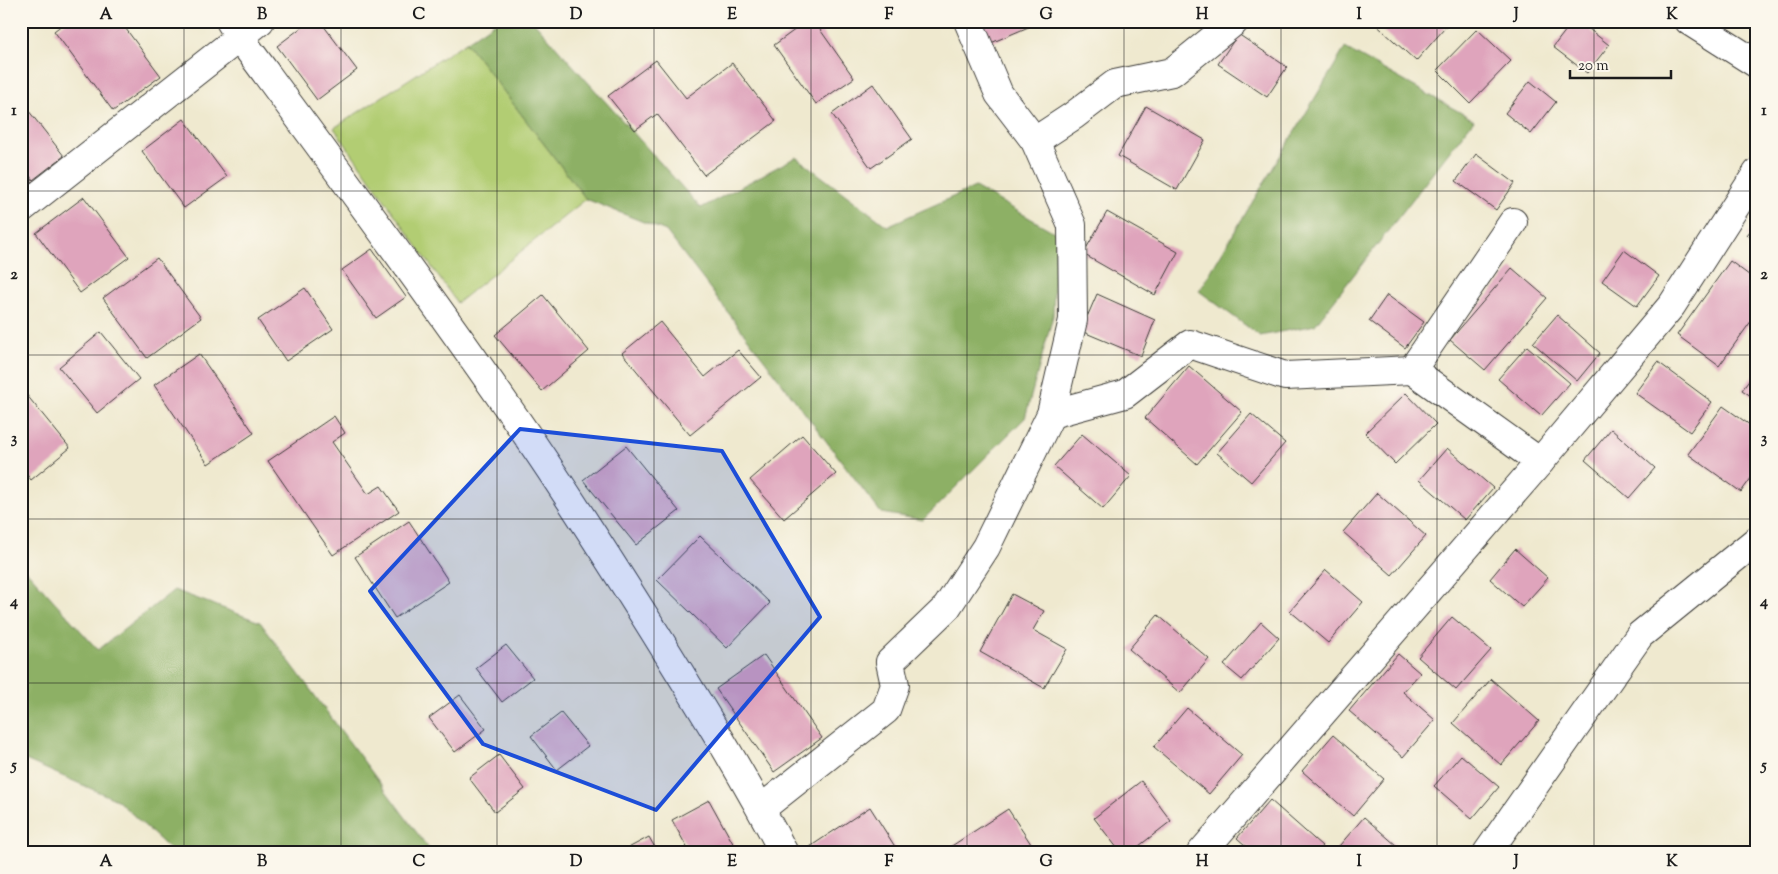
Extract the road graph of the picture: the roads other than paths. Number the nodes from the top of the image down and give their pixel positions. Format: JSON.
{"nodes":[{"id":1,"x":968,"y":21,"type":"edge"},
{"id":2,"x":1235,"y":21,"type":"edge"},
{"id":3,"x":1690,"y":21,"type":"edge"},
{"id":4,"x":244,"y":27,"type":"edge"},
{"id":5,"x":1724,"y":29,"type":"edge"},
{"id":6,"x":1757,"y":64,"type":"edge"},
{"id":7,"x":1036,"y":141,"type":"junction"},
{"id":8,"x":1757,"y":173,"type":"edge"},
{"id":9,"x":21,"y":209,"type":"edge"},
{"id":10,"x":1513,"y":222,"type":"dead end"},
{"id":11,"x":1412,"y":370,"type":"junction"},
{"id":12,"x":1051,"y":414,"type":"junction"},
{"id":13,"x":1540,"y":462,"type":"junction"},
{"id":14,"x":1757,"y":540,"type":"edge"},
{"id":15,"x":761,"y":809,"type":"junction"},
{"id":16,"x":780,"y":851,"type":"edge"},
{"id":17,"x":1201,"y":853,"type":"edge"},
{"id":18,"x":1487,"y":853,"type":"edge"}],
"edges":[{"from":1,"to":7,"type":"street"},
{"from":2,"to":7,"type":"street"},
{"from":3,"to":5,"type":"street"},
{"from":4,"to":9,"type":"street"},
{"from":4,"to":15,"type":"street"},
{"from":5,"to":6,"type":"street"},
{"from":7,"to":12,"type":"street"},
{"from":8,"to":13,"type":"street"},
{"from":10,"to":11,"type":"street"},
{"from":11,"to":12,"type":"street"},
{"from":11,"to":13,"type":"street"},
{"from":12,"to":15,"type":"street"},
{"from":13,"to":17,"type":"street"},
{"from":14,"to":18,"type":"street"},
{"from":15,"to":16,"type":"street"}]}
